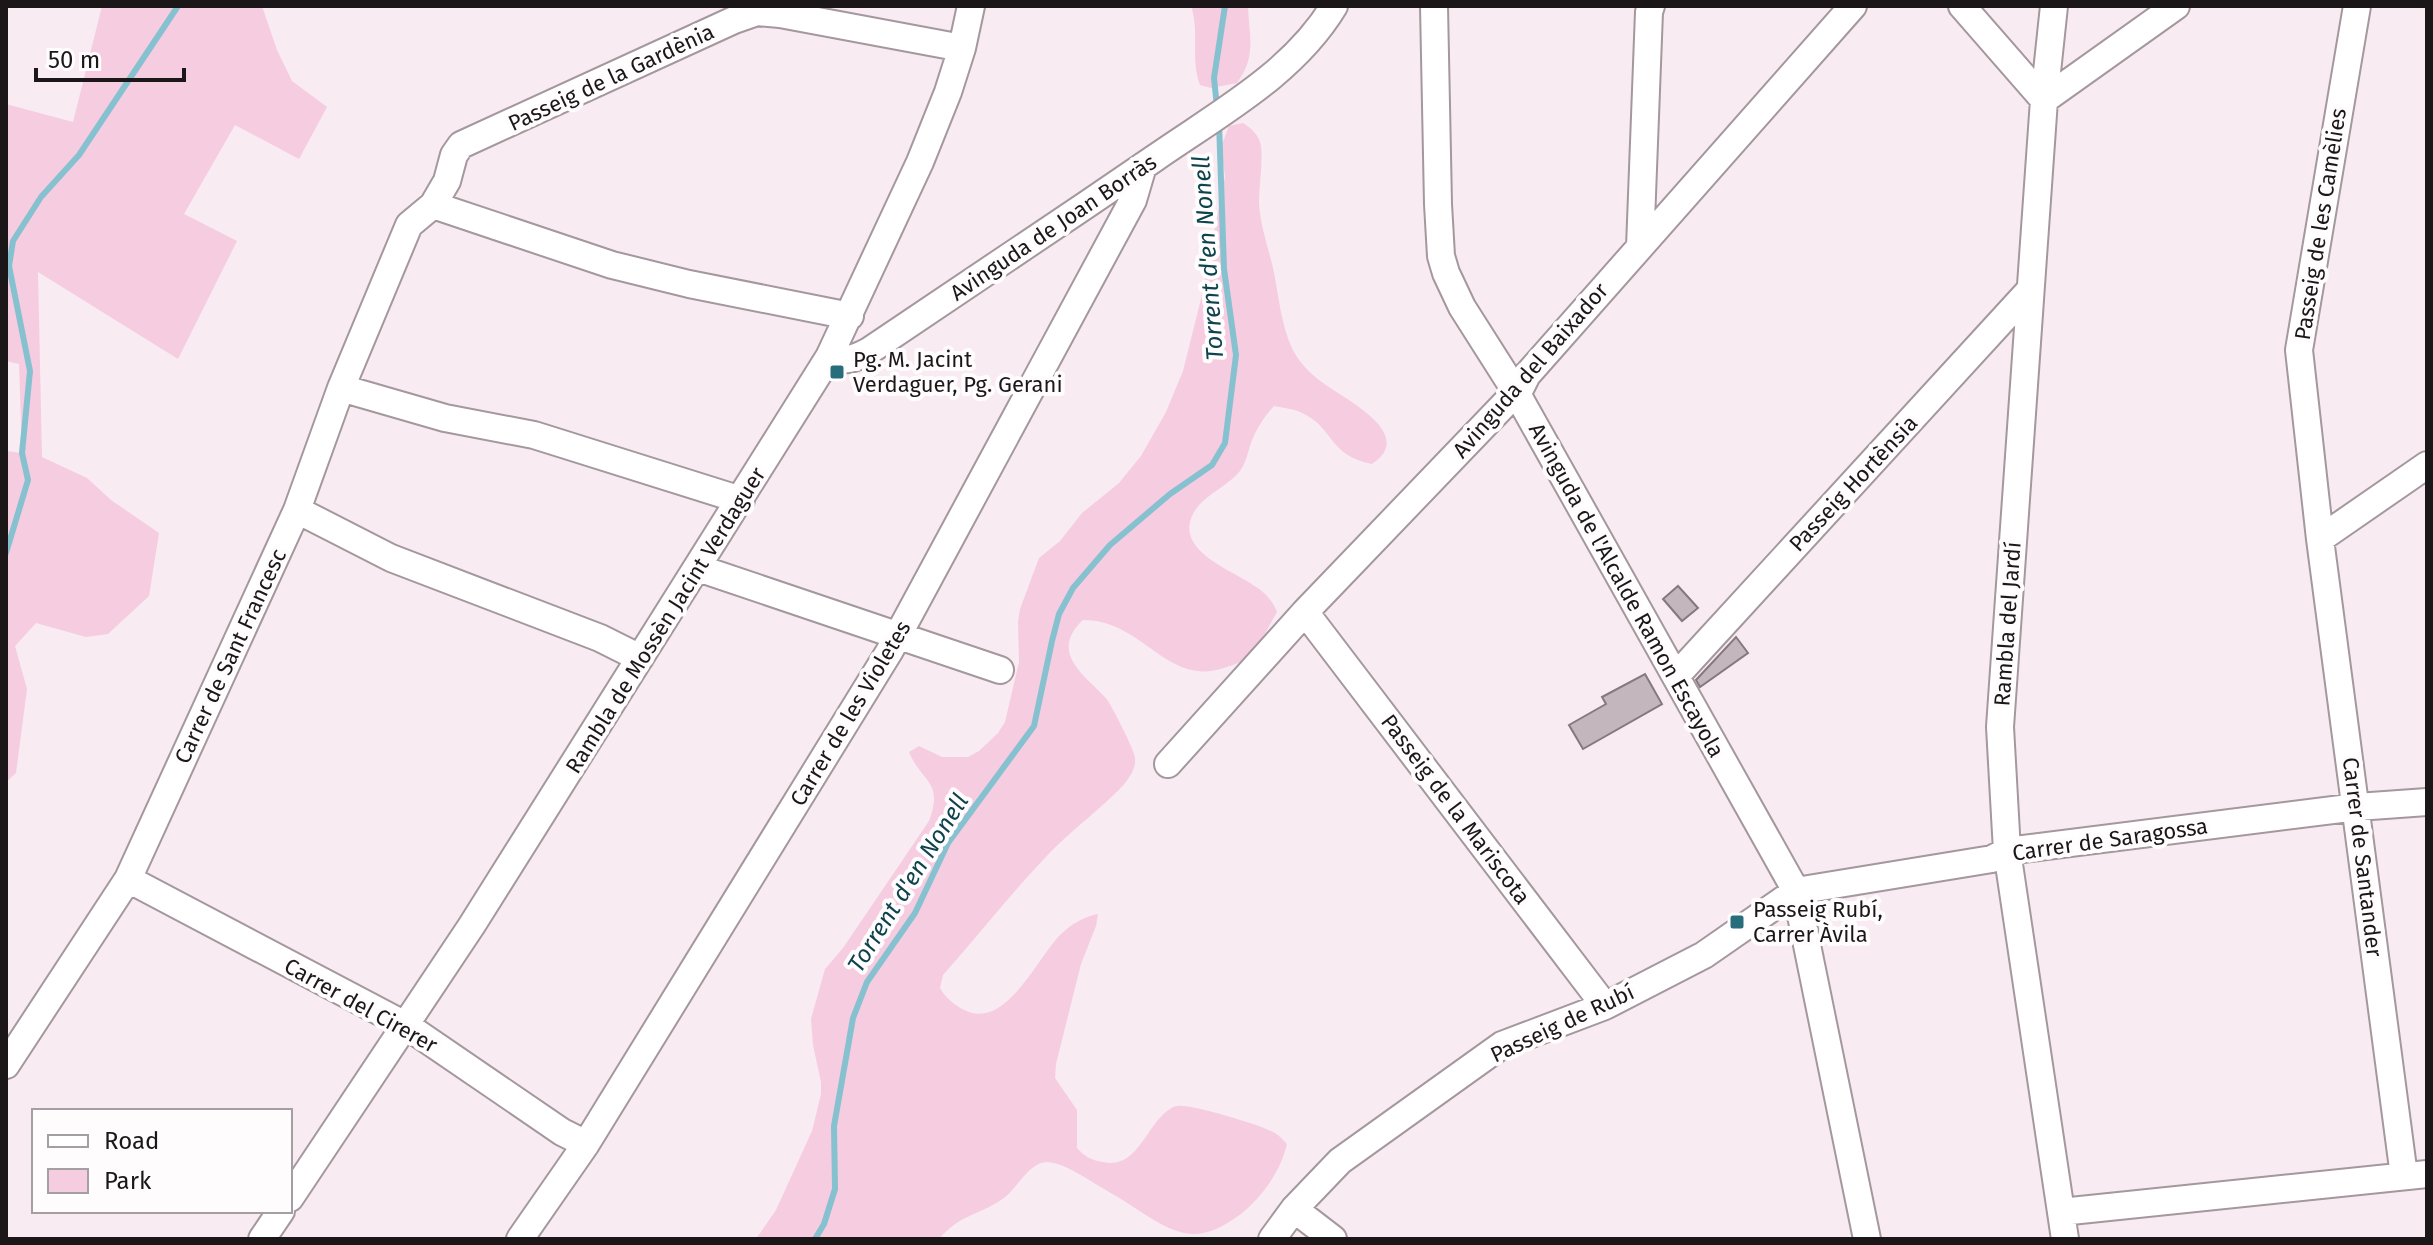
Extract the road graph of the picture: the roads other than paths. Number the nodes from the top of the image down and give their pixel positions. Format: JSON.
{"nodes":[{"id":1,"x":971,"y":6,"type":"edge"},
{"id":2,"x":1334,"y":6,"type":"edge"},
{"id":3,"x":1434,"y":6,"type":"edge"},
{"id":4,"x":1651,"y":6,"type":"edge"},
{"id":5,"x":1853,"y":6,"type":"edge"},
{"id":6,"x":1962,"y":6,"type":"edge"},
{"id":7,"x":2054,"y":6,"type":"edge"},
{"id":8,"x":2176,"y":6,"type":"edge"},
{"id":9,"x":2357,"y":6,"type":"edge"},
{"id":10,"x":731,"y":13,"type":"edge"},
{"id":11,"x":962,"y":48,"type":"junction"},
{"id":12,"x":2044,"y":100,"type":"junction"},
{"id":13,"x":1143,"y":166,"type":"junction"},
{"id":14,"x":433,"y":205,"type":"junction"},
{"id":15,"x":1640,"y":247,"type":"junction"},
{"id":16,"x":2030,"y":290,"type":"junction"},
{"id":17,"x":850,"y":316,"type":"junction"},
{"id":18,"x":829,"y":357,"type":"junction"},
{"id":19,"x":341,"y":388,"type":"junction"},
{"id":20,"x":1516,"y":392,"type":"junction"},
{"id":21,"x":2427,"y":465,"type":"edge"},
{"id":22,"x":741,"y":500,"type":"junction"},
{"id":23,"x":297,"y":510,"type":"junction"},
{"id":24,"x":2320,"y":539,"type":"junction"},
{"id":25,"x":698,"y":568,"type":"junction"},
{"id":26,"x":1305,"y":612,"type":"junction"},
{"id":27,"x":899,"y":634,"type":"junction"},
{"id":28,"x":640,"y":658,"type":"junction"},
{"id":29,"x":1000,"y":670,"type":"dead end"},
{"id":30,"x":1676,"y":676,"type":"junction"},
{"id":31,"x":1168,"y":764,"type":"dead end"},
{"id":32,"x":2423,"y":806,"type":"edge"},
{"id":33,"x":2357,"y":807,"type":"junction"},
{"id":34,"x":2007,"y":851,"type":"junction"},
{"id":35,"x":128,"y":879,"type":"junction"},
{"id":36,"x":1796,"y":891,"type":"junction"},
{"id":37,"x":1605,"y":1006,"type":"junction"},
{"id":38,"x":407,"y":1026,"type":"junction"},
{"id":39,"x":6,"y":1065,"type":"edge"},
{"id":40,"x":586,"y":1144,"type":"junction"},
{"id":41,"x":2416,"y":1175,"type":"edge"},
{"id":42,"x":292,"y":1195,"type":"edge"},
{"id":43,"x":1294,"y":1209,"type":"junction"},
{"id":44,"x":2061,"y":1212,"type":"junction"},
{"id":45,"x":280,"y":1213,"type":"edge"},
{"id":46,"x":262,"y":1239,"type":"edge"},
{"id":47,"x":520,"y":1239,"type":"edge"},
{"id":48,"x":1272,"y":1239,"type":"edge"},
{"id":49,"x":1333,"y":1239,"type":"edge"},
{"id":50,"x":1867,"y":1239,"type":"edge"},
{"id":51,"x":2065,"y":1239,"type":"edge"}],
"edges":[{"from":1,"to":11,"type":"street","name":"Rambla de Mossèn Jacint Verdaguer"},
{"from":2,"to":13,"type":"street","name":"Avinguda de Joan Borràs"},
{"from":3,"to":20,"type":"street","name":"Avinguda de l'Alcalde Ramon Escayola"},
{"from":4,"to":15,"type":"street"},
{"from":5,"to":15,"type":"street","name":"Avinguda del Baixador"},
{"from":6,"to":12,"type":"street"},
{"from":7,"to":12,"type":"street","name":"Rambla del Jardí"},
{"from":8,"to":12,"type":"street"},
{"from":9,"to":24,"type":"street","name":"Passeig de les Camèlies"},
{"from":10,"to":11,"type":"street","name":"Passeig de la Gardènia"},
{"from":10,"to":14,"type":"street","name":"Passeig de la Gardènia"},
{"from":11,"to":17,"type":"street","name":"Rambla de Mossèn Jacint Verdaguer"},
{"from":12,"to":16,"type":"street","name":"Rambla del Jardí"},
{"from":13,"to":18,"type":"street","name":"Avinguda de Joan Borràs"},
{"from":13,"to":27,"type":"street","name":"Carrer de les Violetes"},
{"from":14,"to":17,"type":"street"},
{"from":14,"to":19,"type":"street","name":"Carrer de Sant Francesc"},
{"from":15,"to":20,"type":"street","name":"Avinguda del Baixador"},
{"from":16,"to":30,"type":"street","name":"Passeig Hortènsia"},
{"from":16,"to":34,"type":"street","name":"Rambla del Jardí"},
{"from":17,"to":18,"type":"street","name":"Rambla de Mossèn Jacint Verdaguer"},
{"from":18,"to":22,"type":"street","name":"Rambla de Mossèn Jacint Verdaguer"},
{"from":19,"to":22,"type":"street"},
{"from":19,"to":23,"type":"street","name":"Carrer de Sant Francesc"},
{"from":20,"to":26,"type":"street","name":"Avinguda del Baixador"},
{"from":20,"to":30,"type":"street","name":"Avinguda de l'Alcalde Ramon Escayola"},
{"from":21,"to":24,"type":"street"},
{"from":22,"to":25,"type":"street","name":"Rambla de Mossèn Jacint Verdaguer"},
{"from":23,"to":28,"type":"street"},
{"from":23,"to":35,"type":"street","name":"Carrer de Sant Francesc"},
{"from":24,"to":33,"type":"street","name":"Carrer de Santander"},
{"from":25,"to":27,"type":"street"},
{"from":25,"to":28,"type":"street","name":"Rambla de Mossèn Jacint Verdaguer"},
{"from":26,"to":31,"type":"street","name":"Avinguda del Baixador"},
{"from":26,"to":37,"type":"street","name":"Passeig de la Mariscota"},
{"from":27,"to":29,"type":"street"},
{"from":27,"to":40,"type":"street","name":"Carrer de les Violetes"},
{"from":28,"to":38,"type":"street","name":"Rambla de Mossèn Jacint Verdaguer"},
{"from":30,"to":36,"type":"street","name":"Avinguda de l'Alcalde Ramon Escayola"},
{"from":32,"to":33,"type":"street","name":"Carrer de Saragossa"},
{"from":33,"to":34,"type":"street","name":"Carrer de Saragossa"},
{"from":33,"to":41,"type":"street","name":"Carrer de Santander"},
{"from":34,"to":36,"type":"street","name":"Carrer de Saragossa"},
{"from":34,"to":44,"type":"street","name":"Rambla del Jardí"},
{"from":35,"to":38,"type":"street","name":"Carrer del Cirerer"},
{"from":35,"to":39,"type":"street","name":"Carrer de Sant Francesc"},
{"from":36,"to":37,"type":"street","name":"Passeig de Rubí"},
{"from":36,"to":50,"type":"street","name":"Avinguda de l'Alcalde Ramon Escayola"},
{"from":37,"to":43,"type":"street","name":"Passeig de Rubí"},
{"from":38,"to":40,"type":"street","name":"Carrer del Cirerer"},
{"from":38,"to":42,"type":"street","name":"Rambla de Mossèn Jacint Verdaguer"},
{"from":40,"to":47,"type":"street","name":"Carrer de les Violetes"},
{"from":41,"to":44,"type":"street"},
{"from":43,"to":48,"type":"street","name":"Passeig de Rubí"},
{"from":43,"to":49,"type":"street"},
{"from":44,"to":51,"type":"street","name":"Rambla del Jardí"},
{"from":45,"to":46,"type":"street"}]}
